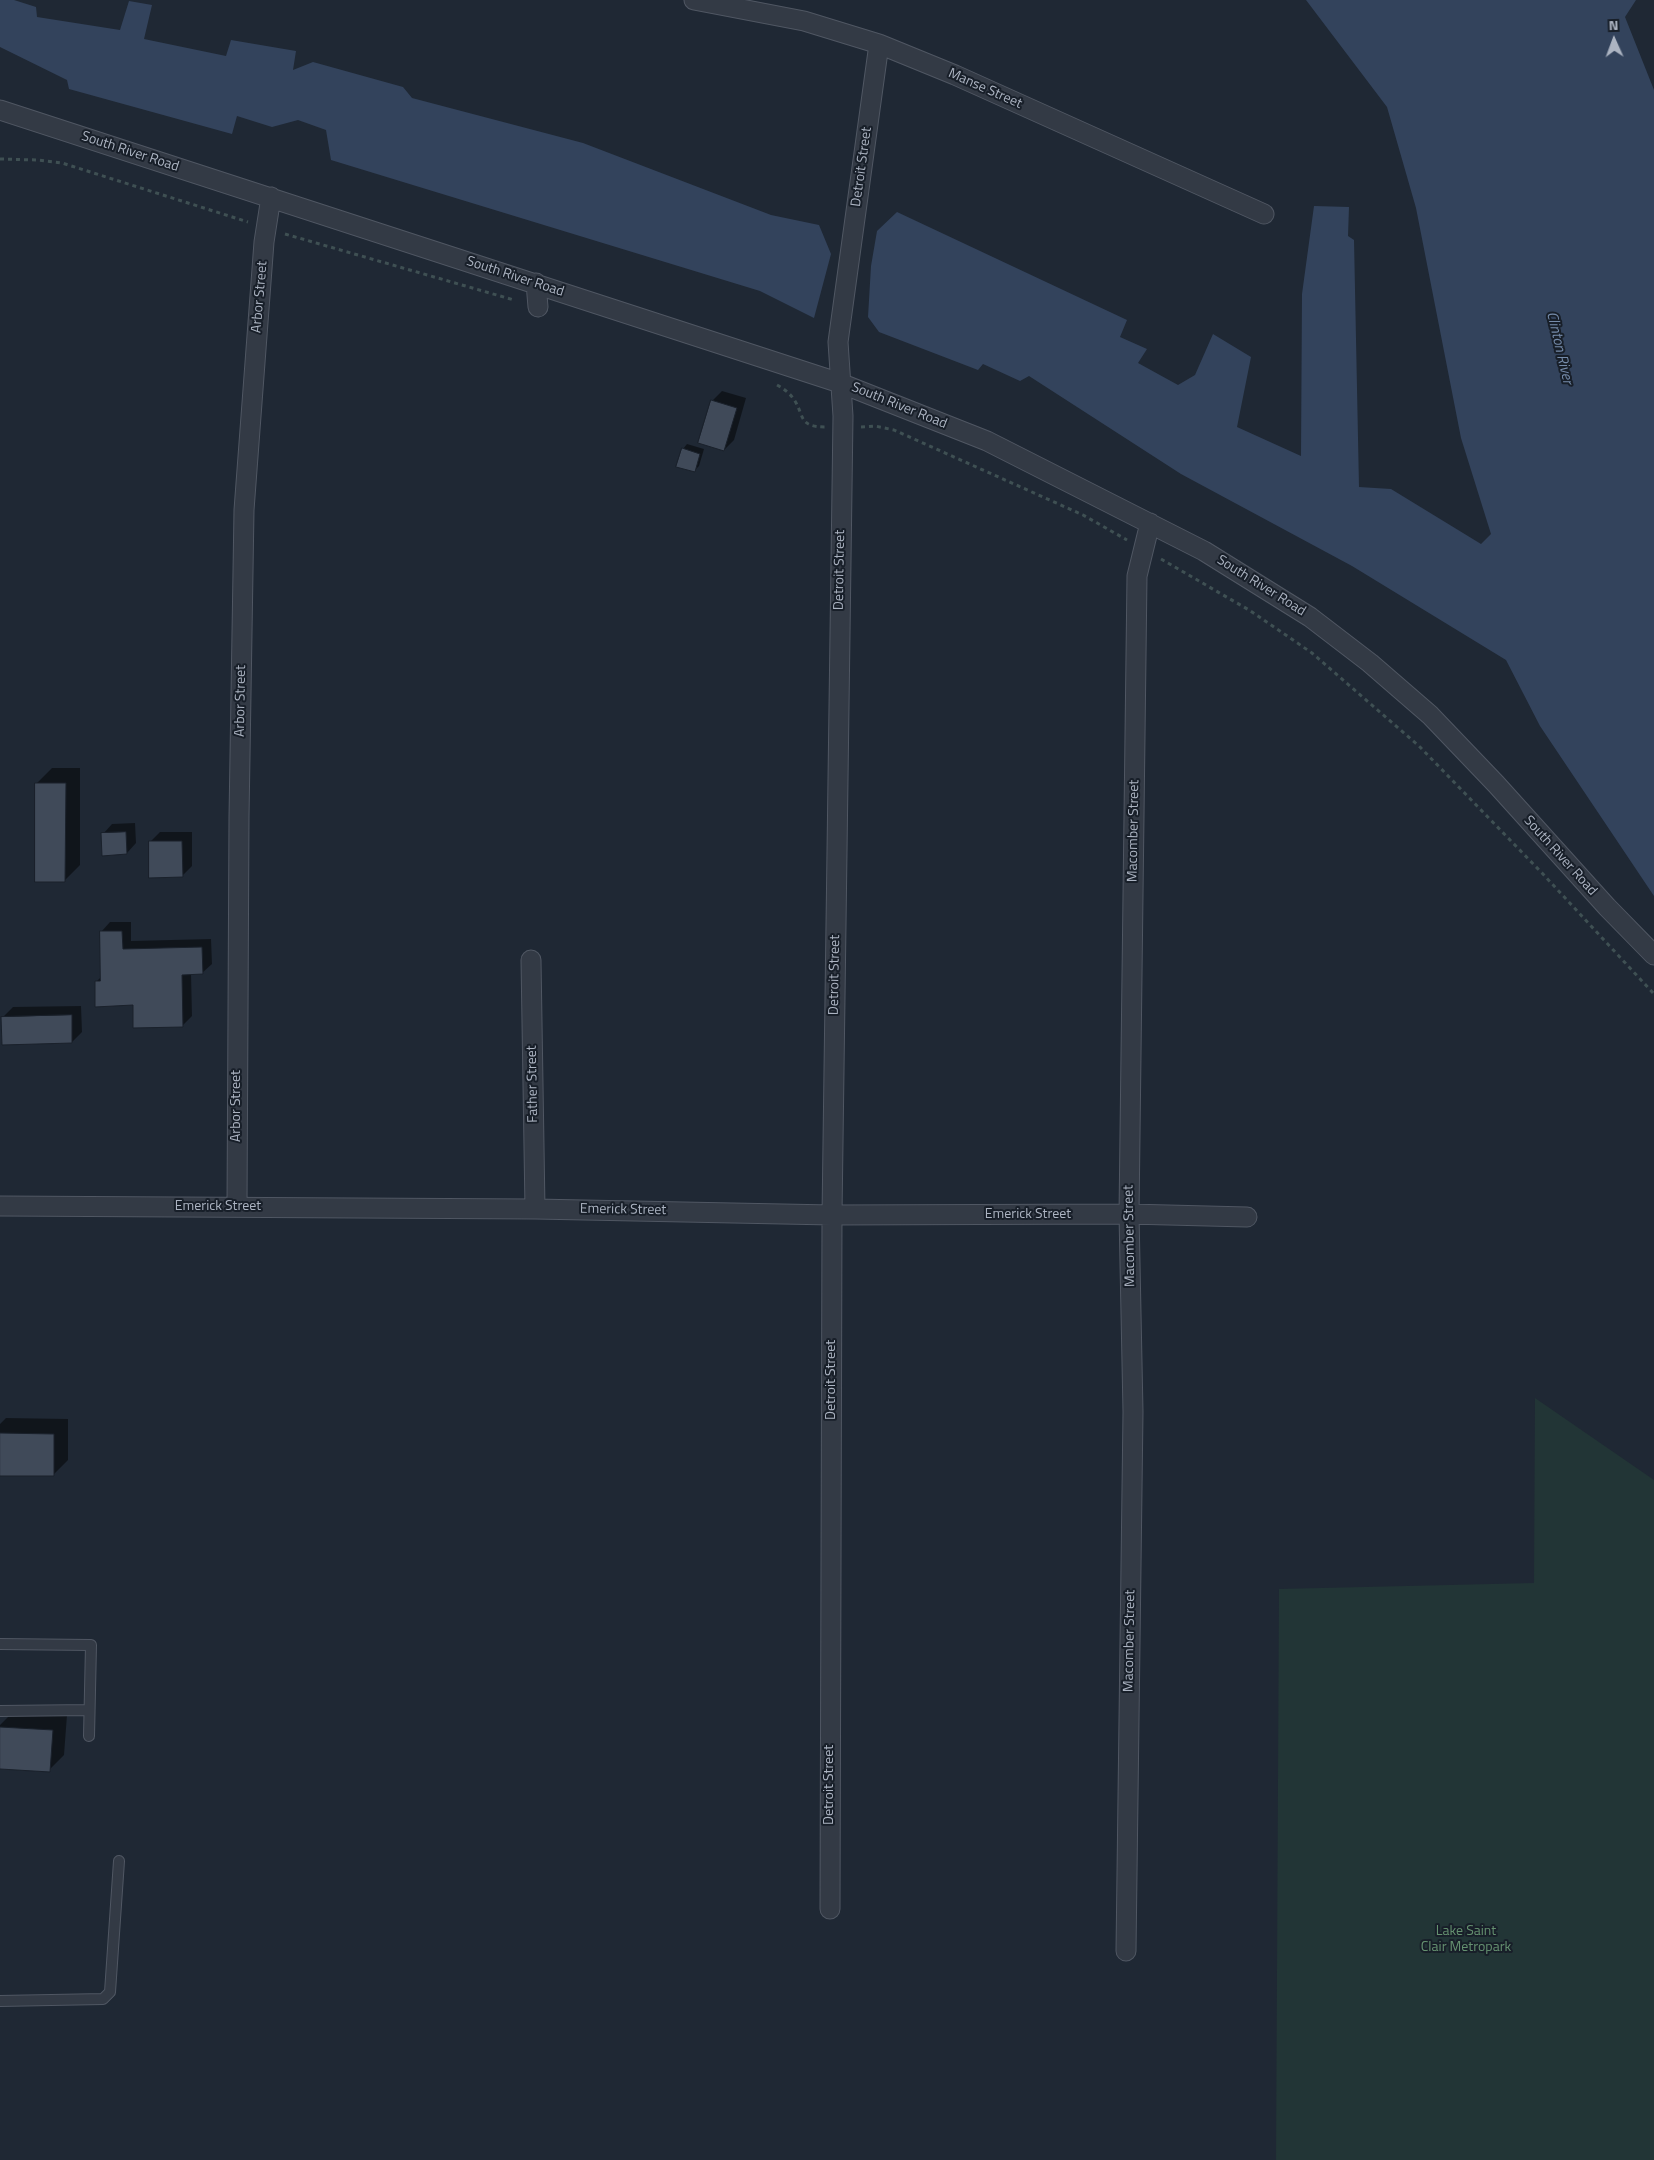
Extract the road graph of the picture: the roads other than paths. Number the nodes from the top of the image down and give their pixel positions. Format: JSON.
{"nodes":[{"id":1,"x":694,"y":0,"type":"edge"},
{"id":2,"x":879,"y":44,"type":"junction"},
{"id":3,"x":0,"y":110,"type":"edge"},
{"id":4,"x":271,"y":196,"type":"junction"},
{"id":5,"x":1264,"y":214,"type":"dead end"},
{"id":6,"x":536,"y":283,"type":"junction"},
{"id":7,"x":538,"y":307,"type":"dead end"},
{"id":8,"x":840,"y":383,"type":"junction"},
{"id":9,"x":1150,"y":523,"type":"junction"},
{"id":10,"x":1654,"y":955,"type":"edge"},
{"id":11,"x":531,"y":960,"type":"dead end"},
{"id":12,"x":0,"y":1206,"type":"edge"},
{"id":13,"x":237,"y":1208,"type":"junction"},
{"id":14,"x":535,"y":1208,"type":"junction"},
{"id":15,"x":1129,"y":1214,"type":"junction"},
{"id":16,"x":832,"y":1215,"type":"junction"},
{"id":17,"x":1247,"y":1217,"type":"dead end"},
{"id":18,"x":0,"y":1644,"type":"edge"},
{"id":19,"x":89,"y":1710,"type":"junction"},
{"id":20,"x":0,"y":1711,"type":"edge"},
{"id":21,"x":89,"y":1736,"type":"dead end"},
{"id":22,"x":119,"y":1861,"type":"dead end"},
{"id":23,"x":830,"y":1909,"type":"dead end"},
{"id":24,"x":1126,"y":1951,"type":"dead end"},
{"id":25,"x":0,"y":2001,"type":"edge"}],
"edges":[{"from":1,"to":2,"type":"street","name":"Manse Street"},
{"from":2,"to":5,"type":"street","name":"Manse Street"},
{"from":2,"to":8,"type":"street","name":"Detroit Street"},
{"from":3,"to":4,"type":"street","name":"South River Road"},
{"from":4,"to":6,"type":"street","name":"South River Road"},
{"from":4,"to":13,"type":"street","name":"Arbor Street"},
{"from":6,"to":7,"type":"street"},
{"from":6,"to":8,"type":"street","name":"South River Road"},
{"from":8,"to":9,"type":"street","name":"South River Road"},
{"from":8,"to":16,"type":"street","name":"Detroit Street"},
{"from":9,"to":10,"type":"street","name":"South River Road"},
{"from":9,"to":15,"type":"street","name":"Macomber Street"},
{"from":11,"to":14,"type":"street","name":"Father Street"},
{"from":12,"to":13,"type":"street","name":"Emerick Street"},
{"from":13,"to":14,"type":"street","name":"Emerick Street"},
{"from":14,"to":16,"type":"street","name":"Emerick Street"},
{"from":15,"to":16,"type":"street","name":"Emerick Street"},
{"from":15,"to":17,"type":"street","name":"Emerick Street"},
{"from":15,"to":24,"type":"street","name":"Macomber Street"},
{"from":16,"to":23,"type":"street","name":"Detroit Street"},
{"from":18,"to":19,"type":"lane"},
{"from":19,"to":20,"type":"lane"},
{"from":19,"to":21,"type":"lane"},
{"from":22,"to":25,"type":"lane"}]}
